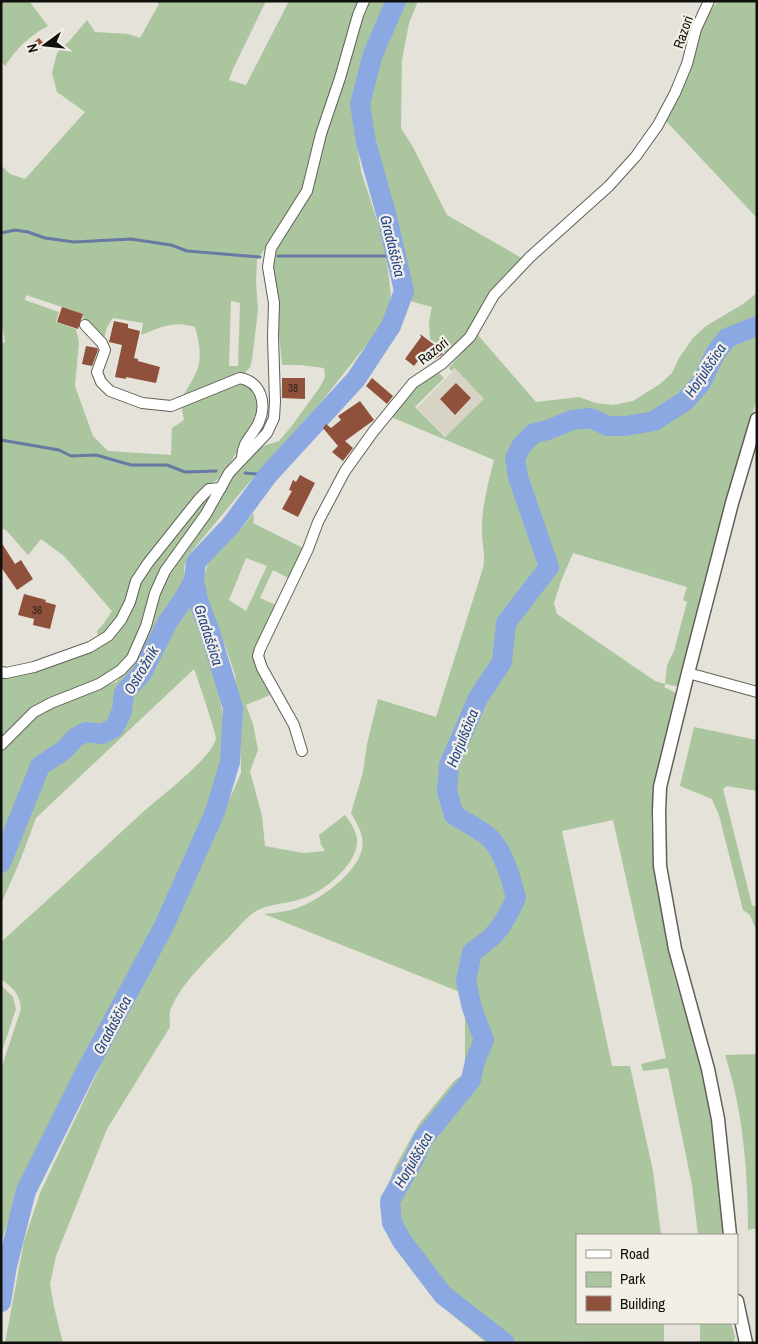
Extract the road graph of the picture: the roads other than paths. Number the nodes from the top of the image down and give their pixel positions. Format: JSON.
{"nodes":[{"id":1,"x":364,"y":1,"type":"edge"},
{"id":2,"x":709,"y":1,"type":"edge"},
{"id":3,"x":86,"y":325,"type":"dead end"},
{"id":4,"x":757,"y":419,"type":"edge"},
{"id":5,"x":242,"y":457,"type":"junction"},
{"id":6,"x":221,"y":488,"type":"junction"},
{"id":7,"x":1,"y":672,"type":"edge"},
{"id":8,"x":688,"y":673,"type":"junction"},
{"id":9,"x":757,"y":692,"type":"edge"},
{"id":10,"x":1,"y":745,"type":"edge"},
{"id":11,"x":302,"y":751,"type":"dead end"},
{"id":12,"x":730,"y":1234,"type":"edge"},
{"id":13,"x":738,"y":1306,"type":"edge"},
{"id":14,"x":746,"y":1343,"type":"edge"}],
"edges":[{"from":1,"to":5,"type":"street"},
{"from":2,"to":11,"type":"street","name":"Razori"},
{"from":3,"to":5,"type":"street"},
{"from":4,"to":8,"type":"street"},
{"from":5,"to":6,"type":"street"},
{"from":6,"to":7,"type":"street"},
{"from":6,"to":10,"type":"street"},
{"from":8,"to":9,"type":"street"},
{"from":8,"to":12,"type":"street"},
{"from":13,"to":14,"type":"street"}]}
